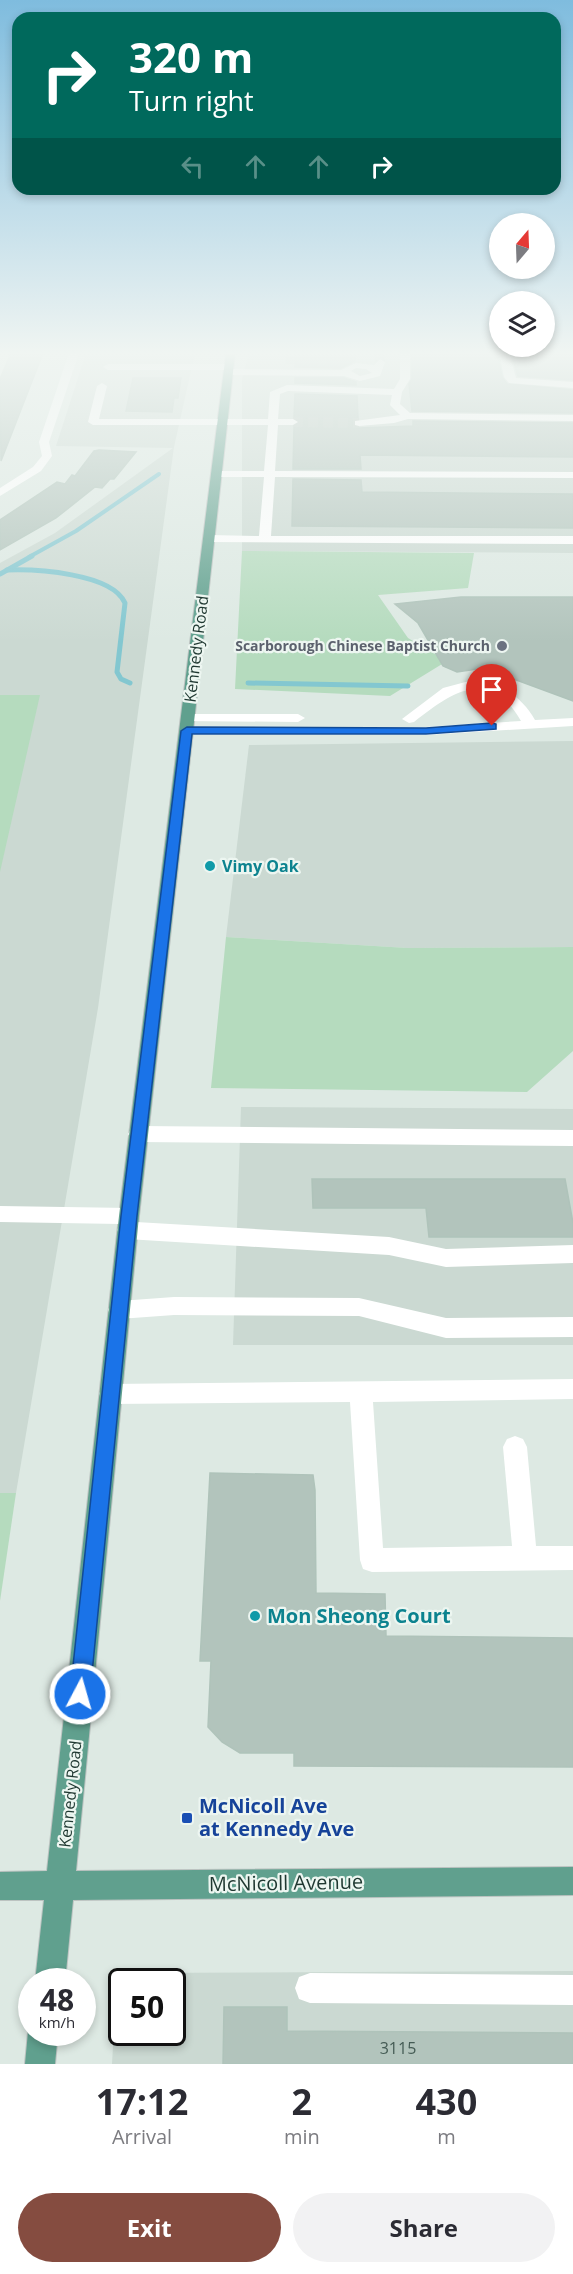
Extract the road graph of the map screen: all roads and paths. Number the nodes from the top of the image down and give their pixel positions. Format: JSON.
{"nodes":[{"id":1,"x":46,"y":449,"type":"edge"},
{"id":2,"x":220,"y":449,"type":"edge"},
{"id":3,"x":271,"y":449,"type":"edge"},
{"id":4,"x":217,"y":474,"type":"junction"},
{"id":5,"x":270,"y":474,"type":"junction"},
{"id":6,"x":573,"y":475,"type":"edge"},
{"id":7,"x":3,"y":488,"type":"edge"},
{"id":8,"x":209,"y":539,"type":"junction"},
{"id":9,"x":265,"y":540,"type":"junction"},
{"id":10,"x":573,"y":540,"type":"edge"},
{"id":11,"x":409,"y":718,"type":"junction"},
{"id":12,"x":573,"y":722,"type":"edge"},
{"id":13,"x":188,"y":724,"type":"junction"},
{"id":14,"x":530,"y":724,"type":"junction"},
{"id":15,"x":455,"y":727,"type":"junction"},
{"id":16,"x":138,"y":1134,"type":"junction"},
{"id":17,"x":573,"y":1138,"type":"edge"},
{"id":18,"x":0,"y":1214,"type":"edge"},
{"id":19,"x":128,"y":1223,"type":"junction"},
{"id":20,"x":573,"y":1254,"type":"edge"},
{"id":21,"x":119,"y":1310,"type":"junction"},
{"id":22,"x":573,"y":1327,"type":"edge"},
{"id":23,"x":573,"y":1389,"type":"edge"},
{"id":24,"x":361,"y":1391,"type":"junction"},
{"id":25,"x":110,"y":1394,"type":"junction"},
{"id":26,"x":515,"y":1447,"type":"dead end"},
{"id":27,"x":525,"y":1558,"type":"junction"},
{"id":28,"x":573,"y":1558,"type":"edge"},
{"id":29,"x":573,"y":1881,"type":"edge"},
{"id":30,"x":60,"y":1885,"type":"junction"},
{"id":31,"x":0,"y":1887,"type":"edge"},
{"id":32,"x":51,"y":1968,"type":"edge"},
{"id":33,"x":310,"y":1988,"type":"dead end"},
{"id":34,"x":573,"y":1990,"type":"edge"},
{"id":35,"x":42,"y":2046,"type":"edge"},
{"id":36,"x":40,"y":2064,"type":"edge"}],
"edges":[{"from":1,"to":7,"type":"street"},
{"from":2,"to":4,"type":"main road","name":"Kennedy Road"},
{"from":3,"to":5,"type":"street"},
{"from":4,"to":5,"type":"street"},
{"from":4,"to":8,"type":"main road","name":"Kennedy Road"},
{"from":5,"to":6,"type":"street"},
{"from":5,"to":9,"type":"street"},
{"from":8,"to":9,"type":"street"},
{"from":8,"to":13,"type":"main road","name":"Kennedy Road"},
{"from":9,"to":10,"type":"street"},
{"from":11,"to":13,"type":"street"},
{"from":11,"to":14,"type":"street"},
{"from":11,"to":15,"type":"street"},
{"from":12,"to":14,"type":"street"},
{"from":13,"to":15,"type":"street"},
{"from":13,"to":16,"type":"main road","name":"Kennedy Road"},
{"from":14,"to":15,"type":"street"},
{"from":16,"to":17,"type":"street"},
{"from":16,"to":19,"type":"main road","name":"Kennedy Road"},
{"from":18,"to":19,"type":"street"},
{"from":19,"to":20,"type":"street"},
{"from":19,"to":21,"type":"main road","name":"Kennedy Road"},
{"from":21,"to":22,"type":"street"},
{"from":21,"to":25,"type":"main road","name":"Kennedy Road"},
{"from":23,"to":24,"type":"street"},
{"from":24,"to":25,"type":"street"},
{"from":24,"to":27,"type":"street"},
{"from":25,"to":30,"type":"main road","name":"Kennedy Road"},
{"from":26,"to":27,"type":"street"},
{"from":27,"to":28,"type":"street"},
{"from":29,"to":30,"type":"main road","name":"McNicoll Avenue"},
{"from":30,"to":31,"type":"main road","name":"McNicoll Avenue"},
{"from":30,"to":32,"type":"main road","name":"Kennedy Road"},
{"from":33,"to":34,"type":"street"},
{"from":35,"to":36,"type":"main road"}]}
